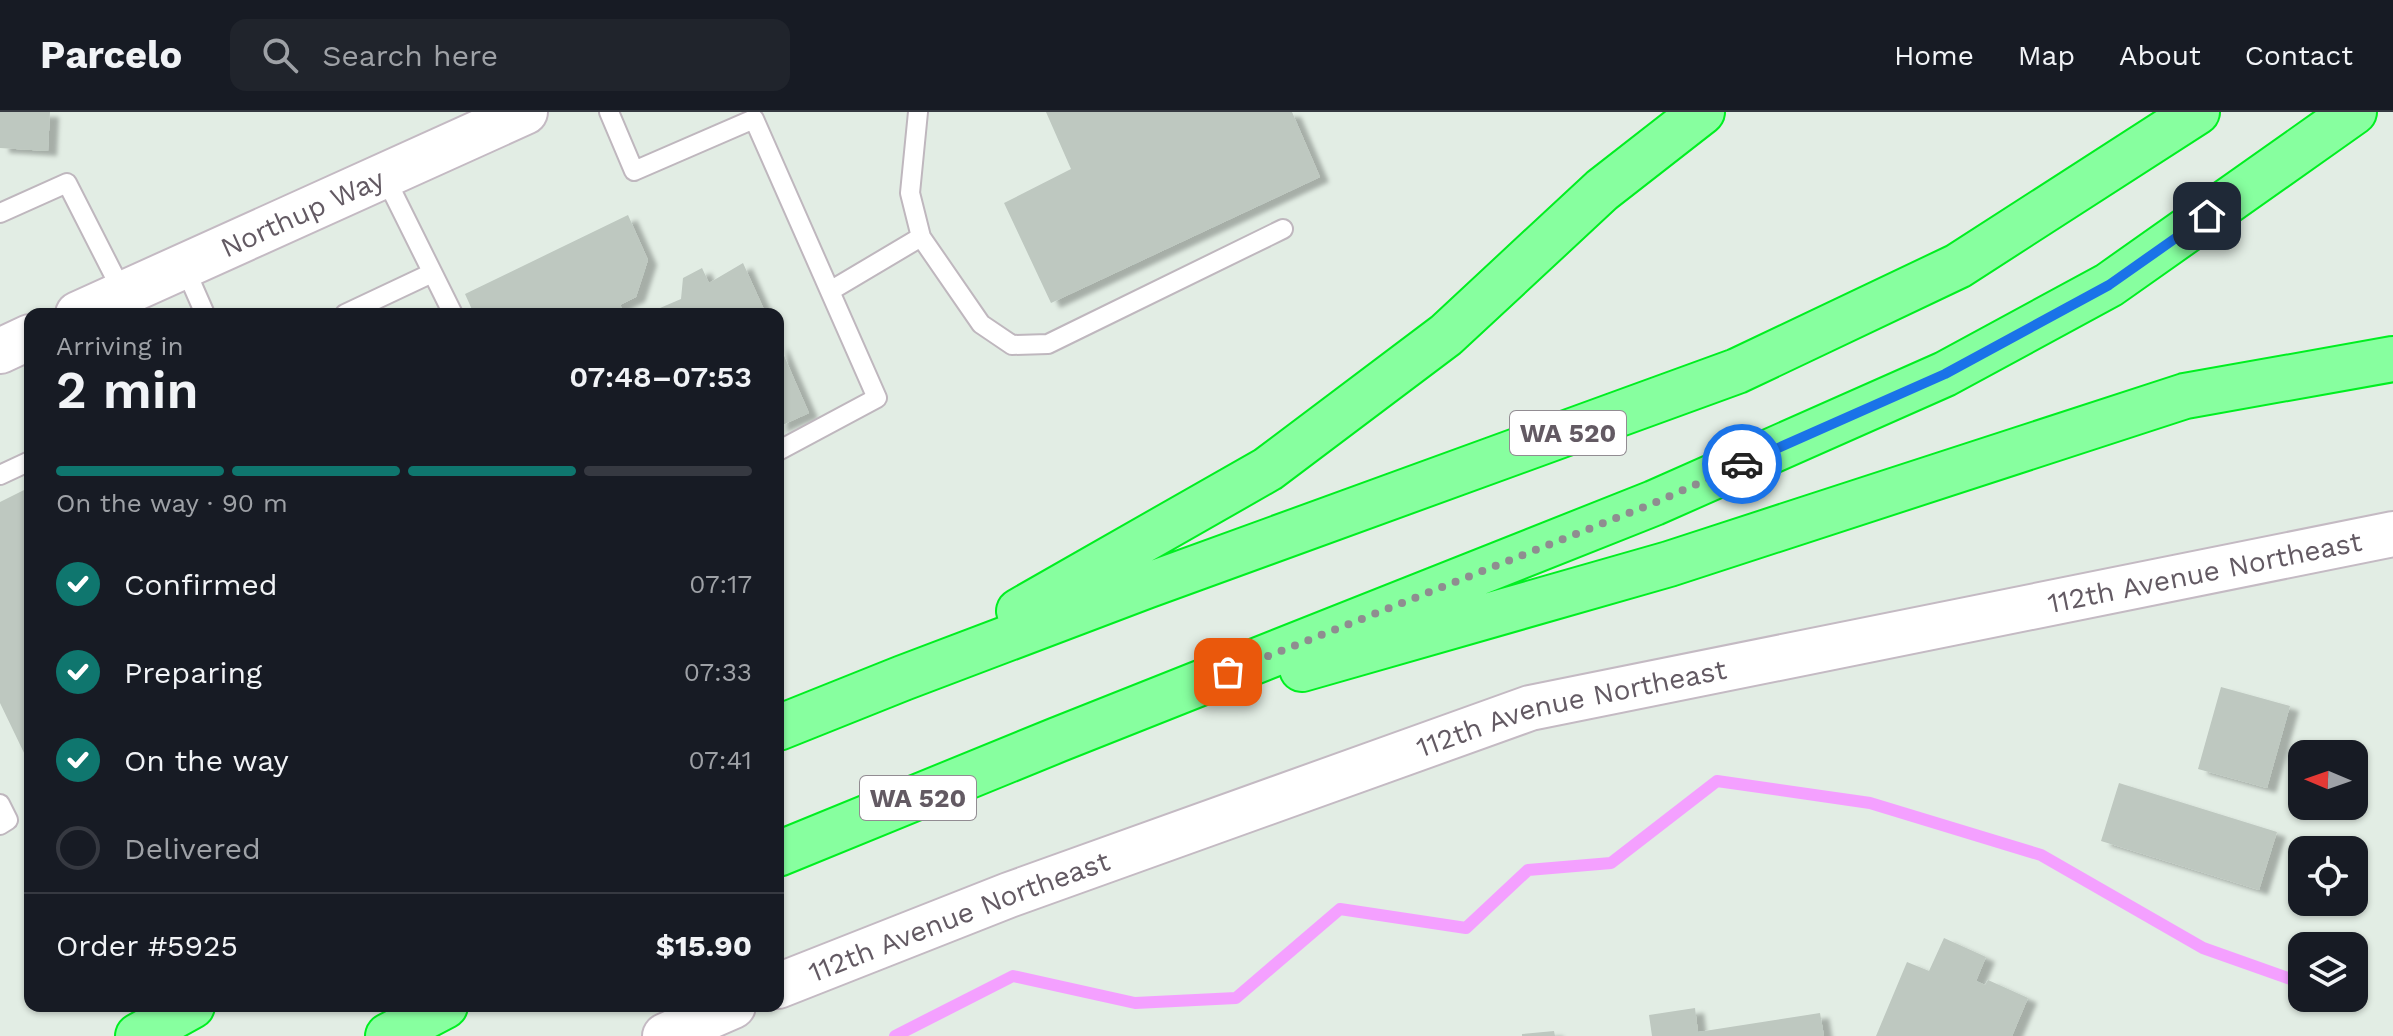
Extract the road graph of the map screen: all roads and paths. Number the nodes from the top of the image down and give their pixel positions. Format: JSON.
{"nodes":[{"id":1,"x":525,"y":112,"type":"edge"},
{"id":2,"x":609,"y":112,"type":"edge"},
{"id":3,"x":918,"y":112,"type":"edge"},
{"id":4,"x":1672,"y":112,"type":"edge"},
{"id":5,"x":1702,"y":112,"type":"edge"},
{"id":6,"x":2197,"y":112,"type":"edge"},
{"id":7,"x":2354,"y":112,"type":"edge"},
{"id":8,"x":385,"y":177,"type":"junction"},
{"id":9,"x":1602,"y":190,"type":"junction"},
{"id":10,"x":0,"y":213,"type":"edge"},
{"id":11,"x":1283,"y":229,"type":"dead end"},
{"id":12,"x":921,"y":237,"type":"junction"},
{"id":13,"x":184,"y":266,"type":"junction"},
{"id":14,"x":432,"y":273,"type":"junction"},
{"id":15,"x":830,"y":291,"type":"junction"},
{"id":16,"x":123,"y":293,"type":"junction"},
{"id":17,"x":91,"y":308,"type":"edge"},
{"id":18,"x":202,"y":308,"type":"edge"},
{"id":19,"x":358,"y":308,"type":"edge"},
{"id":20,"x":450,"y":308,"type":"edge"},
{"id":21,"x":24,"y":340,"type":"edge"},
{"id":22,"x":0,"y":351,"type":"edge"},
{"id":23,"x":2393,"y":359,"type":"edge"},
{"id":24,"x":784,"y":448,"type":"edge"},
{"id":25,"x":24,"y":464,"type":"edge"},
{"id":26,"x":0,"y":475,"type":"edge"},
{"id":27,"x":2393,"y":534,"type":"edge"},
{"id":28,"x":903,"y":678,"type":"junction"},
{"id":29,"x":784,"y":726,"type":"edge"},
{"id":30,"x":1057,"y":740,"type":"junction"},
{"id":31,"x":0,"y":804,"type":"edge"},
{"id":32,"x":0,"y":825,"type":"edge"},
{"id":33,"x":784,"y":852,"type":"edge"},
{"id":34,"x":784,"y":984,"type":"edge"},
{"id":35,"x":181,"y":1012,"type":"edge"},
{"id":36,"x":434,"y":1012,"type":"edge"},
{"id":37,"x":719,"y":1012,"type":"edge"},
{"id":38,"x":138,"y":1036,"type":"edge"},
{"id":39,"x":388,"y":1036,"type":"edge"},
{"id":40,"x":665,"y":1036,"type":"edge"}],
"edges":[{"from":1,"to":8,"type":"main road","name":"Northup Way"},
{"from":2,"to":15,"type":"lane"},
{"from":3,"to":12,"type":"lane"},
{"from":4,"to":9,"type":"highway"},
{"from":5,"to":9,"type":"highway"},
{"from":6,"to":28,"type":"highway","number":"WA 520"},
{"from":7,"to":30,"type":"highway","number":"WA 520"},
{"from":8,"to":13,"type":"main road","name":"Northup Way"},
{"from":8,"to":14,"type":"lane"},
{"from":9,"to":28,"type":"highway"},
{"from":10,"to":16,"type":"lane"},
{"from":11,"to":12,"type":"lane"},
{"from":12,"to":15,"type":"lane"},
{"from":13,"to":16,"type":"main road","name":"Northup Way"},
{"from":13,"to":18,"type":"lane"},
{"from":14,"to":19,"type":"lane"},
{"from":14,"to":20,"type":"lane"},
{"from":15,"to":24,"type":"lane"},
{"from":16,"to":17,"type":"main road","name":"Northup Way"},
{"from":21,"to":22,"type":"main road"},
{"from":23,"to":30,"type":"highway"},
{"from":25,"to":26,"type":"lane"},
{"from":27,"to":34,"type":"main road","name":"112th Avenue Northeast"},
{"from":28,"to":29,"type":"highway","number":"WA 520"},
{"from":30,"to":33,"type":"highway","number":"WA 520"},
{"from":31,"to":32,"type":"lane"},
{"from":35,"to":38,"type":"highway"},
{"from":36,"to":39,"type":"highway"},
{"from":37,"to":40,"type":"main road"}]}
